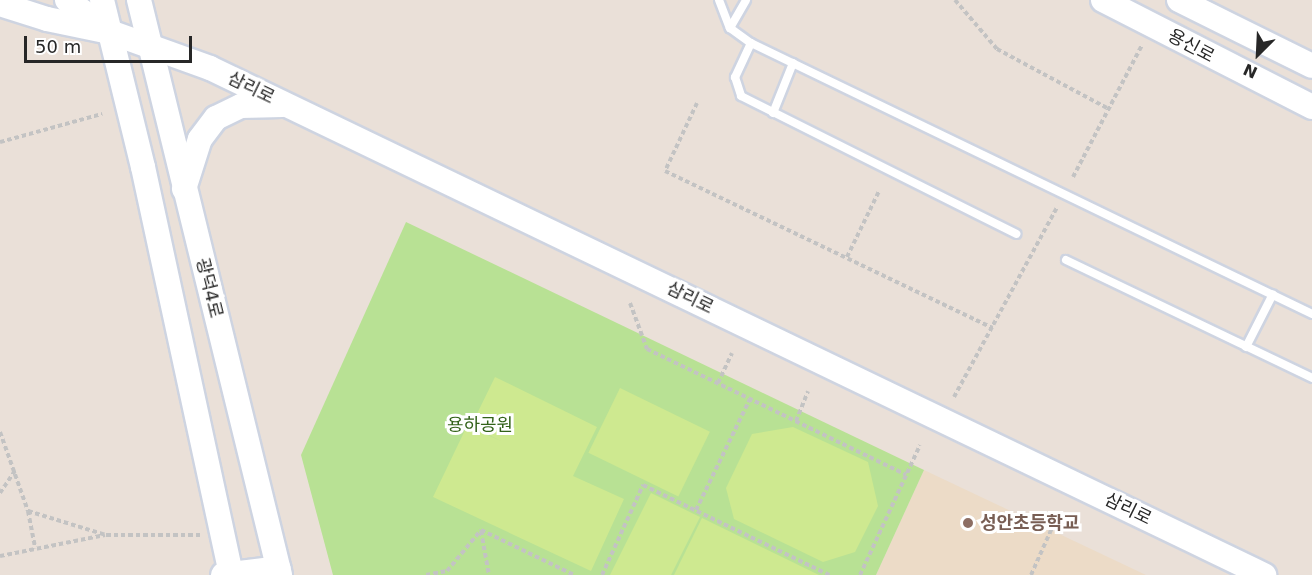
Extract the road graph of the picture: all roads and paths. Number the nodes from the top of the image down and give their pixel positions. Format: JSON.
{"nodes":[{"id":1,"x":67,"y":0,"type":"edge"},
{"id":2,"x":102,"y":0,"type":"edge"},
{"id":3,"x":139,"y":0,"type":"edge"},
{"id":4,"x":719,"y":0,"type":"edge"},
{"id":5,"x":746,"y":0,"type":"edge"},
{"id":6,"x":955,"y":0,"type":"edge"},
{"id":7,"x":1103,"y":0,"type":"edge"},
{"id":8,"x":1179,"y":0,"type":"edge"},
{"id":9,"x":0,"y":4,"type":"edge"},
{"id":10,"x":730,"y":28,"type":"junction"},
{"id":11,"x":110,"y":32,"type":"junction"},
{"id":12,"x":751,"y":43,"type":"junction"},
{"id":13,"x":1142,"y":44,"type":"dead end"},
{"id":14,"x":151,"y":50,"type":"junction"},
{"id":15,"x":794,"y":63,"type":"junction"},
{"id":16,"x":1312,"y":66,"type":"edge"},
{"id":17,"x":697,"y":103,"type":"dead end"},
{"id":18,"x":285,"y":104,"type":"junction"},
{"id":19,"x":1312,"y":107,"type":"edge"},
{"id":20,"x":1109,"y":109,"type":"junction"},
{"id":21,"x":773,"y":113,"type":"junction"},
{"id":22,"x":102,"y":114,"type":"dead end"},
{"id":23,"x":0,"y":142,"type":"edge"},
{"id":24,"x":1073,"y":177,"type":"dead end"},
{"id":25,"x":184,"y":189,"type":"junction"},
{"id":26,"x":879,"y":192,"type":"dead end"},
{"id":27,"x":1057,"y":207,"type":"dead end"},
{"id":28,"x":1016,"y":234,"type":"dead end"},
{"id":29,"x":847,"y":257,"type":"junction"},
{"id":30,"x":1066,"y":260,"type":"dead end"},
{"id":31,"x":1273,"y":294,"type":"junction"},
{"id":32,"x":630,"y":303,"type":"dead end"},
{"id":33,"x":1312,"y":314,"type":"edge"},
{"id":34,"x":992,"y":328,"type":"junction"},
{"id":35,"x":1246,"y":347,"type":"junction"},
{"id":36,"x":732,"y":353,"type":"dead end"},
{"id":37,"x":1312,"y":378,"type":"edge"},
{"id":38,"x":718,"y":383,"type":"junction"},
{"id":39,"x":808,"y":391,"type":"dead end"},
{"id":40,"x":954,"y":397,"type":"dead end"},
{"id":41,"x":750,"y":399,"type":"junction"},
{"id":42,"x":796,"y":421,"type":"junction"},
{"id":43,"x":0,"y":432,"type":"edge"},
{"id":44,"x":920,"y":445,"type":"dead end"},
{"id":45,"x":16,"y":469,"type":"junction"},
{"id":46,"x":906,"y":475,"type":"junction"},
{"id":47,"x":0,"y":493,"type":"edge"},
{"id":48,"x":696,"y":510,"type":"junction"},
{"id":49,"x":28,"y":511,"type":"junction"},
{"id":50,"x":1059,"y":512,"type":"dead end"},
{"id":51,"x":481,"y":530,"type":"junction"},
{"id":52,"x":106,"y":535,"type":"junction"},
{"id":53,"x":200,"y":535,"type":"dead end"},
{"id":54,"x":35,"y":548,"type":"junction"},
{"id":55,"x":0,"y":556,"type":"edge"},
{"id":56,"x":280,"y":571,"type":"edge"},
{"id":57,"x":228,"y":575,"type":"edge"},
{"id":58,"x":426,"y":575,"type":"edge"},
{"id":59,"x":489,"y":575,"type":"edge"},
{"id":60,"x":573,"y":575,"type":"edge"},
{"id":61,"x":602,"y":575,"type":"edge"},
{"id":62,"x":829,"y":575,"type":"edge"},
{"id":63,"x":860,"y":575,"type":"edge"},
{"id":64,"x":1031,"y":575,"type":"edge"},
{"id":65,"x":1264,"y":575,"type":"edge"}],
"edges":[{"from":1,"to":11,"type":"main road"},
{"from":2,"to":11,"type":"main road"},
{"from":3,"to":14,"type":"main road","name":"광덕4로"},
{"from":4,"to":10,"type":"lane"},
{"from":5,"to":10,"type":"lane"},
{"from":6,"to":20,"type":"path"},
{"from":7,"to":19,"type":"main road","name":"용신로"},
{"from":8,"to":16,"type":"main road","name":"용신로"},
{"from":9,"to":11,"type":"main road"},
{"from":10,"to":12,"type":"lane"},
{"from":11,"to":14,"type":"main road","name":"삼리로"},
{"from":11,"to":57,"type":"main road"},
{"from":12,"to":15,"type":"lane"},
{"from":12,"to":21,"type":"lane"},
{"from":13,"to":20,"type":"path"},
{"from":14,"to":18,"type":"main road","name":"삼리로"},
{"from":14,"to":25,"type":"main road","name":"광덕4로"},
{"from":15,"to":21,"type":"lane"},
{"from":15,"to":31,"type":"lane"},
{"from":17,"to":29,"type":"path"},
{"from":18,"to":25,"type":"main road"},
{"from":18,"to":65,"type":"main road","name":"삼리로"},
{"from":20,"to":24,"type":"path"},
{"from":21,"to":28,"type":"lane"},
{"from":22,"to":23,"type":"path"},
{"from":25,"to":56,"type":"main road","name":"광덕4로"},
{"from":26,"to":29,"type":"path"},
{"from":27,"to":34,"type":"path"},
{"from":29,"to":34,"type":"path"},
{"from":30,"to":35,"type":"lane"},
{"from":31,"to":33,"type":"lane"},
{"from":31,"to":35,"type":"lane"},
{"from":32,"to":38,"type":"path"},
{"from":34,"to":40,"type":"path"},
{"from":35,"to":37,"type":"lane"},
{"from":36,"to":38,"type":"path"},
{"from":38,"to":41,"type":"path"},
{"from":39,"to":42,"type":"path"},
{"from":41,"to":42,"type":"path"},
{"from":41,"to":48,"type":"path"},
{"from":42,"to":46,"type":"path"},
{"from":43,"to":45,"type":"path"},
{"from":44,"to":46,"type":"path"},
{"from":45,"to":47,"type":"path"},
{"from":45,"to":49,"type":"path"},
{"from":46,"to":63,"type":"path"},
{"from":48,"to":61,"type":"path"},
{"from":48,"to":62,"type":"path"},
{"from":49,"to":52,"type":"path"},
{"from":49,"to":54,"type":"path"},
{"from":50,"to":64,"type":"path"},
{"from":51,"to":58,"type":"path"},
{"from":51,"to":59,"type":"path"},
{"from":51,"to":60,"type":"path"},
{"from":52,"to":53,"type":"path"},
{"from":52,"to":54,"type":"path"},
{"from":54,"to":55,"type":"path"},
{"from":56,"to":57,"type":"main road"}]}
